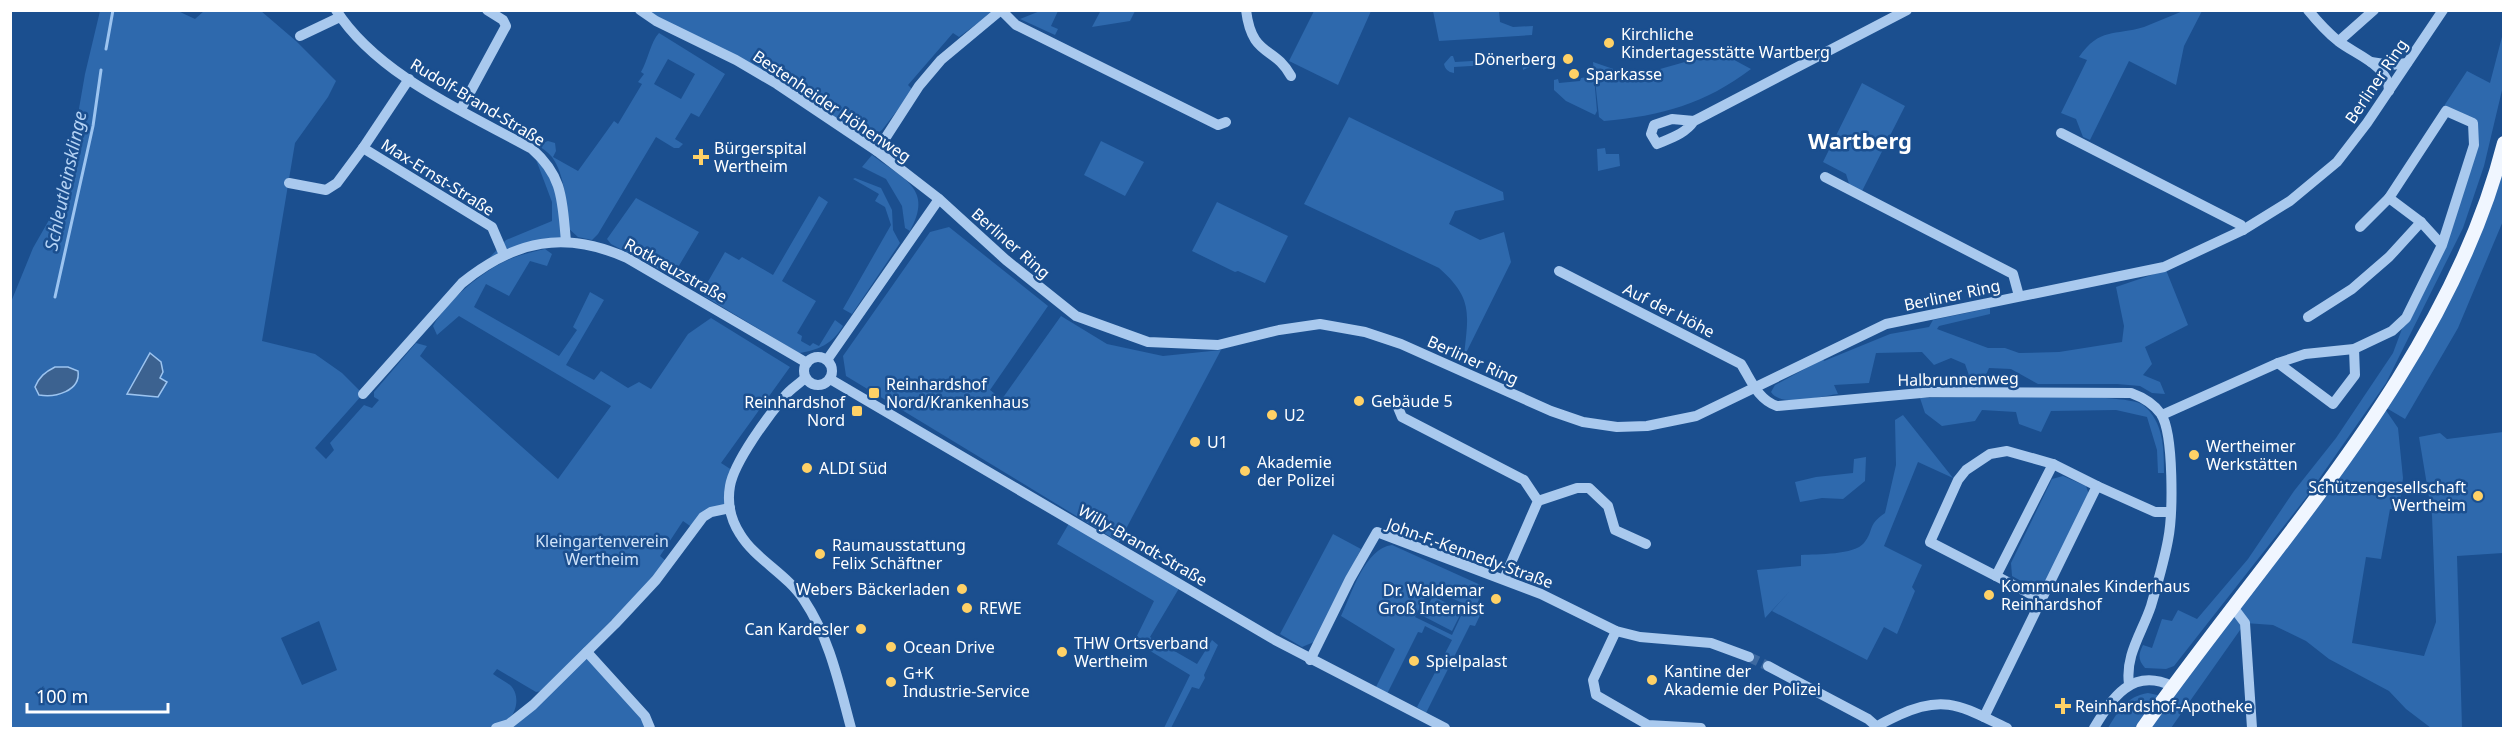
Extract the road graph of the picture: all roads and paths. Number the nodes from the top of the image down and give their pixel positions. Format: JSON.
{"nodes":[{"id":1,"x":487,"y":10,"type":"edge"},
{"id":2,"x":640,"y":10,"type":"edge"},
{"id":3,"x":1001,"y":10,"type":"edge"},
{"id":4,"x":1246,"y":10,"type":"edge"},
{"id":5,"x":1907,"y":10,"type":"edge"},
{"id":6,"x":2308,"y":10,"type":"edge"},
{"id":7,"x":2374,"y":10,"type":"edge"},
{"id":8,"x":2443,"y":10,"type":"edge"},
{"id":9,"x":338,"y":14,"type":"edge"},
{"id":10,"x":300,"y":36,"type":"dead end"},
{"id":11,"x":2339,"y":41,"type":"junction"},
{"id":12,"x":2371,"y":62,"type":"junction"},
{"id":13,"x":2407,"y":63,"type":"junction"},
{"id":14,"x":1291,"y":76,"type":"dead end"},
{"id":15,"x":409,"y":79,"type":"junction"},
{"id":16,"x":2389,"y":91,"type":"junction"},
{"id":17,"x":461,"y":109,"type":"junction"},
{"id":18,"x":1694,"y":121,"type":"dead end"},
{"id":19,"x":1226,"y":122,"type":"dead end"},
{"id":20,"x":2061,"y":133,"type":"dead end"},
{"id":21,"x":363,"y":148,"type":"junction"},
{"id":22,"x":2503,"y":150,"type":"edge"},
{"id":23,"x":877,"y":151,"type":"junction"},
{"id":24,"x":1825,"y":177,"type":"dead end"},
{"id":25,"x":289,"y":183,"type":"dead end"},
{"id":26,"x":2389,"y":198,"type":"junction"},
{"id":27,"x":939,"y":200,"type":"junction"},
{"id":28,"x":2421,"y":222,"type":"junction"},
{"id":29,"x":2360,"y":227,"type":"dead end"},
{"id":30,"x":2243,"y":230,"type":"junction"},
{"id":31,"x":566,"y":242,"type":"junction"},
{"id":32,"x":2442,"y":245,"type":"junction"},
{"id":33,"x":504,"y":255,"type":"junction"},
{"id":34,"x":1559,"y":271,"type":"dead end"},
{"id":35,"x":2019,"y":296,"type":"junction"},
{"id":36,"x":2308,"y":317,"type":"dead end"},
{"id":37,"x":2354,"y":349,"type":"junction"},
{"id":38,"x":827,"y":360,"type":"junction"},
{"id":39,"x":807,"y":363,"type":"junction"},
{"id":40,"x":2278,"y":363,"type":"junction"},
{"id":41,"x":806,"y":378,"type":"junction"},
{"id":42,"x":830,"y":379,"type":"junction"},
{"id":43,"x":1755,"y":388,"type":"junction"},
{"id":44,"x":363,"y":394,"type":"dead end"},
{"id":45,"x":1397,"y":405,"type":"dead end"},
{"id":46,"x":2162,"y":415,"type":"junction"},
{"id":47,"x":2053,"y":465,"type":"junction"},
{"id":48,"x":2097,"y":486,"type":"junction"},
{"id":49,"x":1538,"y":501,"type":"junction"},
{"id":50,"x":730,"y":508,"type":"junction"},
{"id":51,"x":2170,"y":512,"type":"junction"},
{"id":52,"x":1646,"y":544,"type":"dead end"},
{"id":53,"x":1996,"y":576,"type":"junction"},
{"id":54,"x":1504,"y":579,"type":"junction"},
{"id":55,"x":2042,"y":600,"type":"junction"},
{"id":56,"x":2233,"y":607,"type":"junction"},
{"id":57,"x":1616,"y":631,"type":"junction"},
{"id":58,"x":587,"y":652,"type":"junction"},
{"id":59,"x":1749,"y":657,"type":"tunnel mouth"},
{"id":60,"x":1310,"y":660,"type":"junction"},
{"id":61,"x":1768,"y":666,"type":"tunnel mouth"},
{"id":62,"x":2129,"y":684,"type":"junction"},
{"id":63,"x":2172,"y":687,"type":"junction"},
{"id":64,"x":1984,"y":717,"type":"junction"},
{"id":65,"x":1875,"y":728,"type":"edge"},
{"id":66,"x":496,"y":729,"type":"edge"},
{"id":67,"x":650,"y":729,"type":"edge"},
{"id":68,"x":851,"y":729,"type":"edge"},
{"id":69,"x":1445,"y":729,"type":"edge"},
{"id":70,"x":1701,"y":729,"type":"edge"},
{"id":71,"x":2007,"y":729,"type":"edge"},
{"id":72,"x":2094,"y":729,"type":"edge"},
{"id":73,"x":2143,"y":729,"type":"edge"},
{"id":74,"x":2252,"y":729,"type":"edge"}],
"edges":[{"from":1,"to":17,"type":"street"},
{"from":2,"to":23,"type":"street","name":"Bestenheider Höhenweg"},
{"from":3,"to":19,"type":"street"},
{"from":3,"to":23,"type":"street"},
{"from":4,"to":14,"type":"street"},
{"from":5,"to":18,"type":"street"},
{"from":6,"to":11,"type":"street"},
{"from":7,"to":11,"type":"street"},
{"from":8,"to":13,"type":"street","name":"Berliner Ring"},
{"from":9,"to":10,"type":"street"},
{"from":9,"to":15,"type":"street","name":"Rudolf-Brand-Straße"},
{"from":11,"to":12,"type":"street"},
{"from":12,"to":13,"type":"street"},
{"from":12,"to":16,"type":"street"},
{"from":13,"to":16,"type":"street","name":"Berliner Ring"},
{"from":15,"to":17,"type":"street","name":"Rudolf-Brand-Straße"},
{"from":15,"to":21,"type":"street"},
{"from":16,"to":30,"type":"street","name":"Berliner Ring"},
{"from":17,"to":31,"type":"street","name":"Rudolf-Brand-Straße"},
{"from":20,"to":30,"type":"street"},
{"from":21,"to":25,"type":"street","name":"Max-Ernst-Straße"},
{"from":21,"to":33,"type":"street","name":"Max-Ernst-Straße"},
{"from":22,"to":56,"type":"main road"},
{"from":23,"to":27,"type":"street","name":"Bestenheider Höhenweg"},
{"from":24,"to":35,"type":"street","name":"Berliner Ring"},
{"from":26,"to":28,"type":"street"},
{"from":26,"to":29,"type":"street"},
{"from":26,"to":32,"type":"street"},
{"from":27,"to":38,"type":"street"},
{"from":27,"to":43,"type":"street","name":"Berliner Ring"},
{"from":28,"to":32,"type":"street"},
{"from":28,"to":36,"type":"street"},
{"from":30,"to":35,"type":"street","name":"Berliner Ring"},
{"from":31,"to":33,"type":"street","name":"Rotkreuzstraße"},
{"from":31,"to":39,"type":"street","name":"Rotkreuzstraße"},
{"from":32,"to":37,"type":"street"},
{"from":33,"to":44,"type":"street","name":"Rotkreuzstraße"},
{"from":34,"to":43,"type":"street","name":"Auf der Höhe"},
{"from":35,"to":43,"type":"street","name":"Berliner Ring"},
{"from":37,"to":40,"type":"street"},
{"from":37,"to":40,"type":"street"},
{"from":38,"to":39,"type":"street"},
{"from":38,"to":42,"type":"street"},
{"from":39,"to":41,"type":"street"},
{"from":40,"to":46,"type":"street"},
{"from":41,"to":42,"type":"street"},
{"from":41,"to":50,"type":"street"},
{"from":42,"to":60,"type":"street","name":"Willy-Brandt-Straße"},
{"from":43,"to":46,"type":"street","name":"Halbrunnenweg"},
{"from":45,"to":49,"type":"street"},
{"from":46,"to":51,"type":"street"},
{"from":47,"to":48,"type":"street"},
{"from":47,"to":53,"type":"street"},
{"from":47,"to":53,"type":"street"},
{"from":48,"to":51,"type":"street"},
{"from":48,"to":55,"type":"street"},
{"from":49,"to":52,"type":"street"},
{"from":49,"to":54,"type":"street"},
{"from":50,"to":58,"type":"street"},
{"from":50,"to":68,"type":"street"},
{"from":51,"to":62,"type":"street"},
{"from":53,"to":55,"type":"street"},
{"from":54,"to":57,"type":"street","name":"John-F.-Kennedy-Straße"},
{"from":54,"to":60,"type":"street","name":"John-F.-Kennedy-Straße"},
{"from":55,"to":64,"type":"street"},
{"from":56,"to":63,"type":"main road"},
{"from":56,"to":74,"type":"street"},
{"from":57,"to":59,"type":"street","name":"John-F.-Kennedy-Straße"},
{"from":57,"to":70,"type":"street"},
{"from":58,"to":66,"type":"street"},
{"from":58,"to":67,"type":"street"},
{"from":60,"to":69,"type":"street","name":"Willy-Brandt-Straße"},
{"from":61,"to":65,"type":"street"},
{"from":62,"to":63,"type":"street"},
{"from":62,"to":72,"type":"street"},
{"from":63,"to":73,"type":"main road"},
{"from":64,"to":65,"type":"street"},
{"from":64,"to":71,"type":"street"}]}
